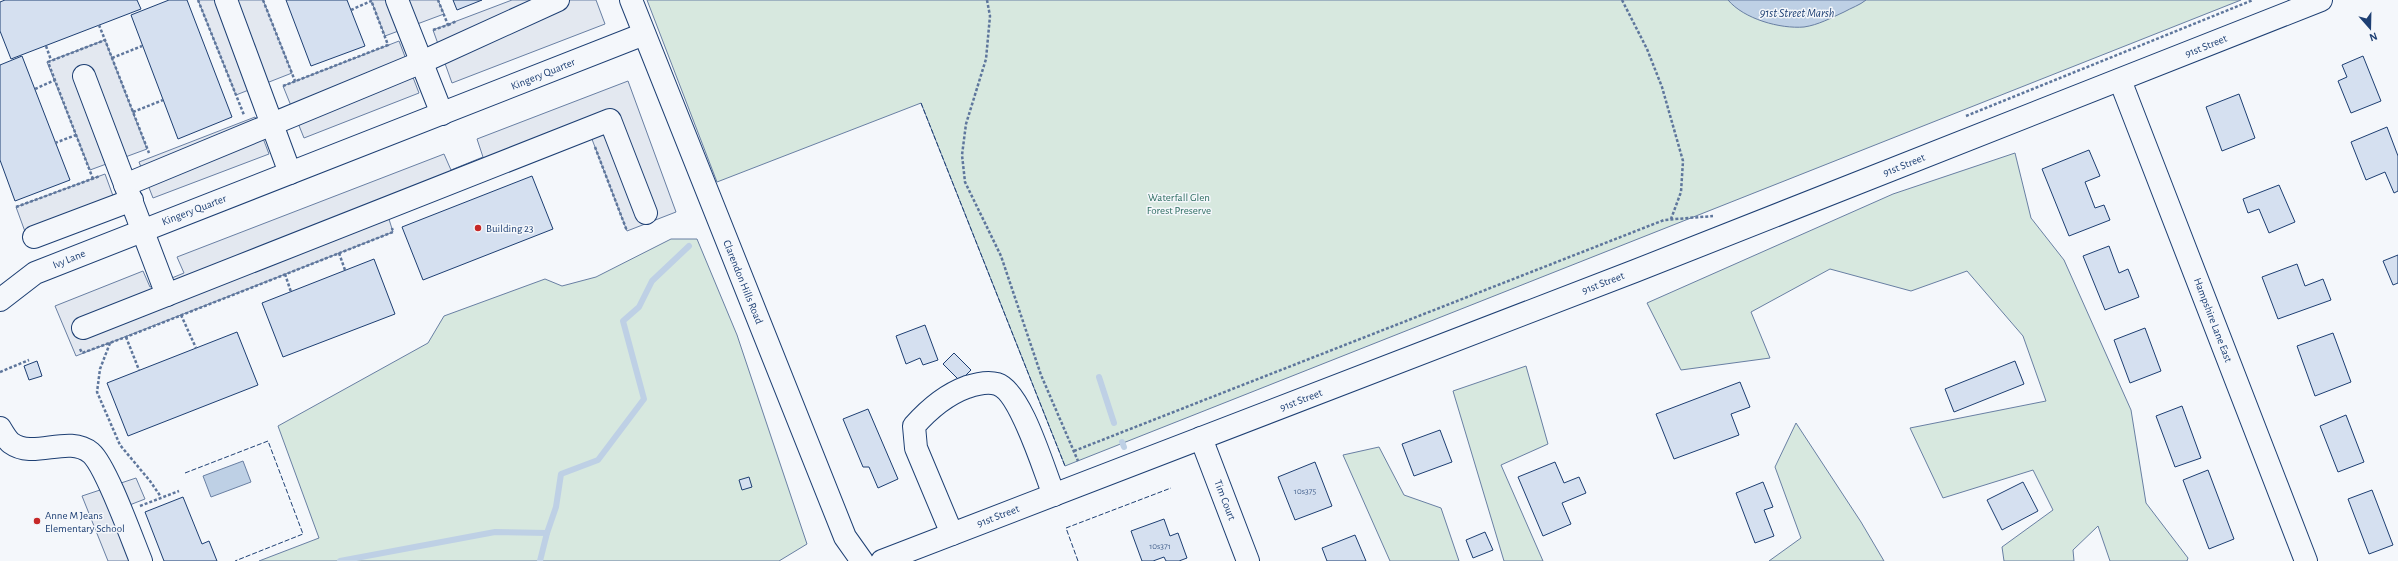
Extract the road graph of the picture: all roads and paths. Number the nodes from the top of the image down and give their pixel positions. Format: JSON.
{"nodes":[{"id":1,"x":198,"y":0,"type":"edge"},
{"id":2,"x":226,"y":0,"type":"edge"},
{"id":3,"x":263,"y":0,"type":"edge"},
{"id":4,"x":397,"y":0,"type":"edge"},
{"id":5,"x":438,"y":0,"type":"edge"},
{"id":6,"x":558,"y":0,"type":"edge"},
{"id":7,"x":631,"y":0,"type":"edge"},
{"id":8,"x":987,"y":0,"type":"edge"},
{"id":9,"x":1622,"y":0,"type":"edge"},
{"id":10,"x":2253,"y":0,"type":"edge"},
{"id":11,"x":2321,"y":0,"type":"edge"},
{"id":12,"x":371,"y":1,"type":"edge"},
{"id":13,"x":351,"y":10,"type":"dead end"},
{"id":14,"x":99,"y":25,"type":"dead end"},
{"id":15,"x":433,"y":30,"type":"dead end"},
{"id":16,"x":644,"y":34,"type":"junction"},
{"id":17,"x":105,"y":40,"type":"dead end"},
{"id":18,"x":46,"y":46,"type":"dead end"},
{"id":19,"x":142,"y":46,"type":"dead end"},
{"id":20,"x":112,"y":58,"type":"dead end"},
{"id":21,"x":51,"y":60,"type":"dead end"},
{"id":22,"x":422,"y":62,"type":"junction"},
{"id":23,"x":84,"y":76,"type":"dead end"},
{"id":24,"x":55,"y":80,"type":"dead end"},
{"id":25,"x":2120,"y":80,"type":"junction"},
{"id":26,"x":295,"y":81,"type":"junction"},
{"id":27,"x":283,"y":86,"type":"dead end"},
{"id":28,"x":35,"y":89,"type":"dead end"},
{"id":29,"x":163,"y":100,"type":"dead end"},
{"id":30,"x":133,"y":112,"type":"dead end"},
{"id":31,"x":442,"y":114,"type":"junction"},
{"id":32,"x":1960,"y":118,"type":"dead end"},
{"id":33,"x":246,"y":120,"type":"dead end"},
{"id":34,"x":272,"y":124,"type":"junction"},
{"id":35,"x":76,"y":135,"type":"dead end"},
{"id":36,"x":592,"y":140,"type":"dead end"},
{"id":37,"x":56,"y":143,"type":"dead end"},
{"id":38,"x":290,"y":173,"type":"junction"},
{"id":39,"x":105,"y":174,"type":"dead end"},
{"id":40,"x":128,"y":192,"type":"junction"},
{"id":41,"x":16,"y":207,"type":"dead end"},
{"id":42,"x":646,"y":213,"type":"dead end"},
{"id":43,"x":1717,"y":216,"type":"dead end"},
{"id":44,"x":1671,"y":219,"type":"junction"},
{"id":45,"x":392,"y":226,"type":"dead end"},
{"id":46,"x":143,"y":230,"type":"junction"},
{"id":47,"x":627,"y":231,"type":"dead end"},
{"id":48,"x":34,"y":237,"type":"dead end"},
{"id":49,"x":339,"y":253,"type":"junction"},
{"id":50,"x":345,"y":270,"type":"dead end"},
{"id":51,"x":285,"y":274,"type":"junction"},
{"id":52,"x":291,"y":292,"type":"dead end"},
{"id":53,"x":167,"y":295,"type":"junction"},
{"id":54,"x":0,"y":300,"type":"edge"},
{"id":55,"x":181,"y":315,"type":"junction"},
{"id":56,"x":83,"y":328,"type":"dead end"},
{"id":57,"x":126,"y":336,"type":"junction"},
{"id":58,"x":110,"y":343,"type":"junction"},
{"id":59,"x":196,"y":348,"type":"dead end"},
{"id":60,"x":82,"y":353,"type":"dead end"},
{"id":61,"x":28,"y":360,"type":"dead end"},
{"id":62,"x":139,"y":370,"type":"dead end"},
{"id":63,"x":0,"y":372,"type":"edge"},
{"id":64,"x":0,"y":428,"type":"edge"},
{"id":65,"x":1201,"y":438,"type":"junction"},
{"id":66,"x":1074,"y":451,"type":"junction"},
{"id":67,"x":1078,"y":461,"type":"dead end"},
{"id":68,"x":1054,"y":495,"type":"junction"},
{"id":69,"x":161,"y":497,"type":"dead end"},
{"id":70,"x":952,"y":534,"type":"junction"},
{"id":71,"x":141,"y":561,"type":"edge"},
{"id":72,"x":862,"y":561,"type":"edge"},
{"id":73,"x":882,"y":561,"type":"edge"},
{"id":74,"x":1248,"y":561,"type":"edge"},
{"id":75,"x":2306,"y":561,"type":"edge"}],
"edges":[{"from":1,"to":33,"type":"path"},
{"from":2,"to":34,"type":"street"},
{"from":3,"to":26,"type":"path"},
{"from":4,"to":22,"type":"street"},
{"from":5,"to":15,"type":"path"},
{"from":6,"to":22,"type":"street"},
{"from":7,"to":16,"type":"street","name":"Clarendon Hills Road"},
{"from":8,"to":66,"type":"path"},
{"from":9,"to":44,"type":"path"},
{"from":10,"to":32,"type":"path"},
{"from":11,"to":25,"type":"street","name":"91st Street"},
{"from":12,"to":13,"type":"path"},
{"from":12,"to":26,"type":"path"},
{"from":14,"to":17,"type":"path"},
{"from":16,"to":31,"type":"street","name":"Kingery Quarter"},
{"from":16,"to":72,"type":"street","name":"Clarendon Hills Road"},
{"from":18,"to":21,"type":"path"},
{"from":19,"to":20,"type":"path"},
{"from":22,"to":31,"type":"street"},
{"from":22,"to":34,"type":"street"},
{"from":23,"to":40,"type":"street"},
{"from":24,"to":28,"type":"path"},
{"from":25,"to":65,"type":"street","name":"91st Street"},
{"from":25,"to":75,"type":"street","name":"Hampshire Lane East"},
{"from":26,"to":27,"type":"path"},
{"from":29,"to":30,"type":"path"},
{"from":31,"to":38,"type":"street","name":"Kingery Quarter"},
{"from":34,"to":38,"type":"street"},
{"from":34,"to":40,"type":"street"},
{"from":35,"to":37,"type":"path"},
{"from":36,"to":47,"type":"path"},
{"from":38,"to":46,"type":"street","name":"Kingery Quarter"},
{"from":39,"to":41,"type":"path"},
{"from":40,"to":46,"type":"street"},
{"from":40,"to":48,"type":"street"},
{"from":42,"to":53,"type":"street"},
{"from":43,"to":44,"type":"path"},
{"from":44,"to":66,"type":"path"},
{"from":45,"to":49,"type":"path"},
{"from":46,"to":53,"type":"street"},
{"from":46,"to":54,"type":"street","name":"Ivy Lane"},
{"from":49,"to":50,"type":"path"},
{"from":49,"to":51,"type":"path"},
{"from":51,"to":52,"type":"path"},
{"from":51,"to":55,"type":"path"},
{"from":53,"to":56,"type":"street"},
{"from":55,"to":57,"type":"path"},
{"from":55,"to":59,"type":"path"},
{"from":57,"to":58,"type":"path"},
{"from":57,"to":62,"type":"path"},
{"from":58,"to":60,"type":"path"},
{"from":58,"to":69,"type":"path"},
{"from":61,"to":63,"type":"path"},
{"from":64,"to":71,"type":"street"},
{"from":65,"to":68,"type":"street","name":"91st Street"},
{"from":65,"to":74,"type":"street","name":"Tim Court"},
{"from":66,"to":67,"type":"path"},
{"from":68,"to":70,"type":"street","name":"91st Street"},
{"from":68,"to":70,"type":"street"},
{"from":70,"to":73,"type":"street","name":"91st Street"}]}
